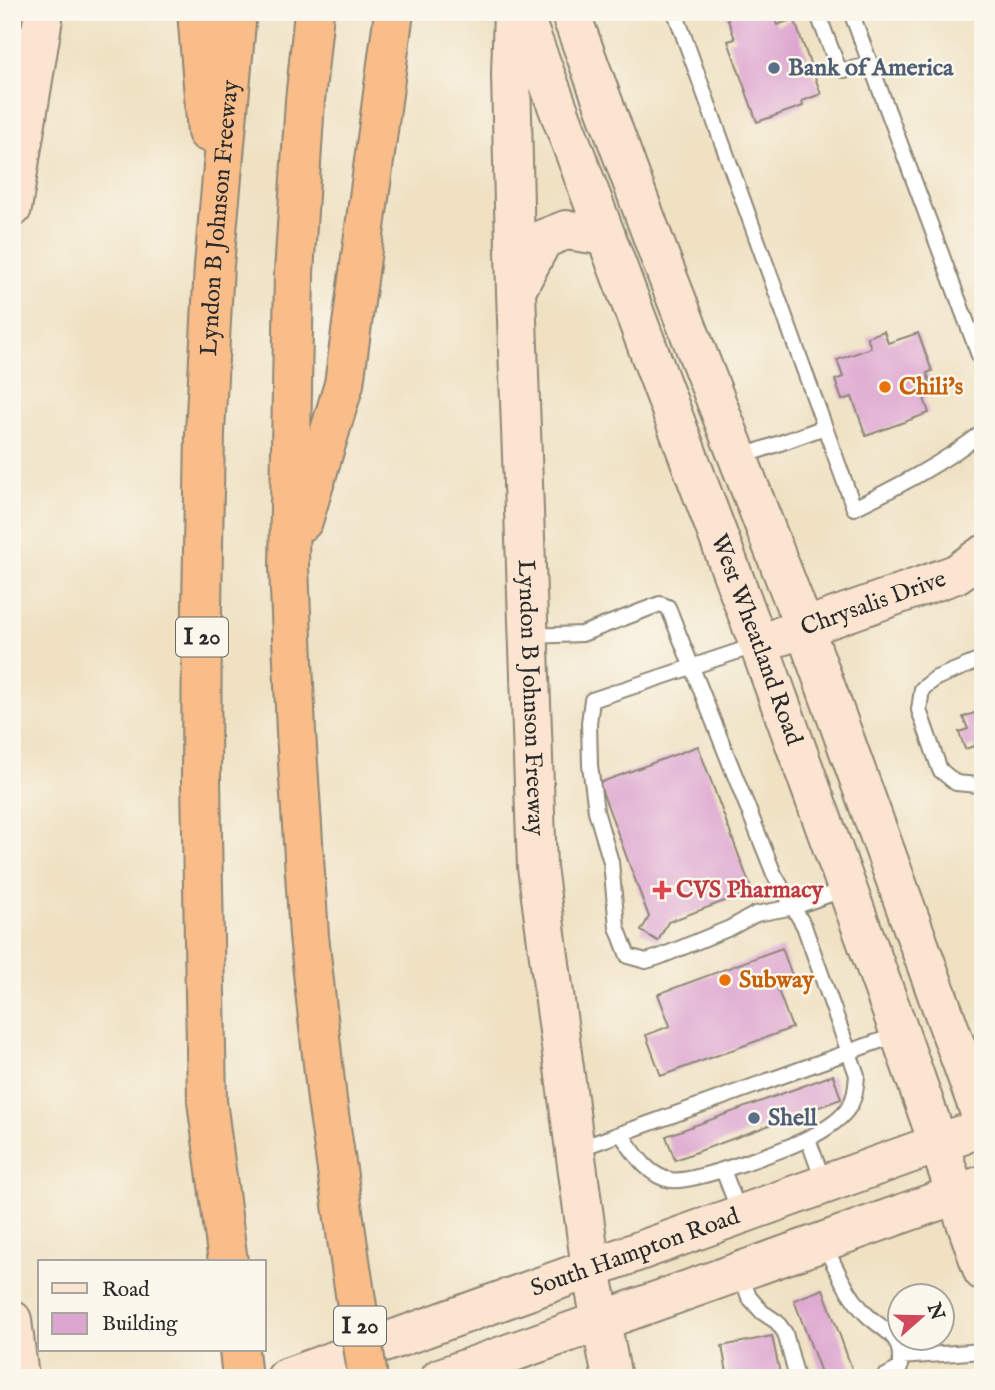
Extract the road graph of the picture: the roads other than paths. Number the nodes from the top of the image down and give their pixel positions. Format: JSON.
{"nodes":[{"id":1,"x":197,"y":12,"type":"edge"},
{"id":2,"x":237,"y":12,"type":"edge"},
{"id":3,"x":314,"y":12,"type":"edge"},
{"id":4,"x":394,"y":12,"type":"edge"},
{"id":5,"x":513,"y":12,"type":"edge"},
{"id":6,"x":522,"y":12,"type":"edge"},
{"id":7,"x":570,"y":12,"type":"edge"},
{"id":8,"x":675,"y":12,"type":"edge"},
{"id":9,"x":817,"y":12,"type":"edge"},
{"id":10,"x":851,"y":12,"type":"edge"},
{"id":11,"x":32,"y":27,"type":"edge"},
{"id":12,"x":872,"y":65,"type":"junction"},
{"id":13,"x":12,"y":208,"type":"edge"},
{"id":14,"x":217,"y":228,"type":"junction"},
{"id":15,"x":606,"y":236,"type":"junction"},
{"id":16,"x":516,"y":292,"type":"junction"},
{"id":17,"x":983,"y":366,"type":"edge"},
{"id":18,"x":825,"y":427,"type":"junction"},
{"id":19,"x":983,"y":432,"type":"edge"},
{"id":20,"x":737,"y":458,"type":"junction"},
{"id":21,"x":983,"y":555,"type":"edge"},
{"id":22,"x":289,"y":566,"type":"junction"},
{"id":23,"x":804,"y":627,"type":"junction"},
{"id":24,"x":528,"y":636,"type":"junction"},
{"id":25,"x":759,"y":645,"type":"junction"},
{"id":26,"x":983,"y":659,"type":"edge"},
{"id":27,"x":692,"y":666,"type":"junction"},
{"id":28,"x":983,"y":784,"type":"edge"},
{"id":29,"x":847,"y":888,"type":"junction"},
{"id":30,"x":794,"y":907,"type":"junction"},
{"id":31,"x":900,"y":1034,"type":"junction"},
{"id":32,"x":848,"y":1052,"type":"junction"},
{"id":33,"x":983,"y":1121,"type":"edge"},
{"id":34,"x":983,"y":1127,"type":"edge"},
{"id":35,"x":621,"y":1134,"type":"junction"},
{"id":36,"x":808,"y":1139,"type":"junction"},
{"id":37,"x":939,"y":1144,"type":"junction"},
{"id":38,"x":575,"y":1150,"type":"junction"},
{"id":39,"x":723,"y":1170,"type":"junction"},
{"id":40,"x":824,"y":1185,"type":"junction"},
{"id":41,"x":970,"y":1190,"type":"edge"},
{"id":42,"x":741,"y":1215,"type":"junction"},
{"id":43,"x":823,"y":1242,"type":"junction"},
{"id":44,"x":228,"y":1260,"type":"edge"},
{"id":45,"x":591,"y":1269,"type":"junction"},
{"id":46,"x":740,"y":1271,"type":"junction"},
{"id":47,"x":983,"y":1271,"type":"edge"},
{"id":48,"x":601,"y":1321,"type":"junction"},
{"id":49,"x":983,"y":1351,"type":"edge"},
{"id":50,"x":239,"y":1352,"type":"edge"},
{"id":51,"x":900,"y":1357,"type":"junction"},
{"id":52,"x":242,"y":1378,"type":"edge"},
{"id":53,"x":286,"y":1378,"type":"edge"},
{"id":54,"x":368,"y":1378,"type":"edge"},
{"id":55,"x":440,"y":1378,"type":"edge"},
{"id":56,"x":612,"y":1378,"type":"edge"},
{"id":57,"x":797,"y":1378,"type":"edge"},
{"id":58,"x":883,"y":1378,"type":"edge"}],
"edges":[{"from":1,"to":14,"type":"highway"},
{"from":2,"to":14,"type":"highway","name":"Lyndon B Johnson Freeway","number":"I 20"},
{"from":3,"to":22,"type":"highway","number":"I 20"},
{"from":4,"to":22,"type":"highway"},
{"from":5,"to":16,"type":"main road","name":"Lyndon B Johnson Freeway"},
{"from":6,"to":15,"type":"main road","name":"West Wheatland Road"},
{"from":7,"to":20,"type":"main road","name":"West Wheatland Road"},
{"from":8,"to":18,"type":"lane"},
{"from":9,"to":12,"type":"lane"},
{"from":10,"to":12,"type":"lane"},
{"from":11,"to":13,"type":"main road"},
{"from":12,"to":17,"type":"lane"},
{"from":14,"to":44,"type":"highway","name":"Lyndon B Johnson Freeway","number":"I 20"},
{"from":15,"to":16,"type":"main road"},
{"from":15,"to":25,"type":"main road","name":"West Wheatland Road"},
{"from":16,"to":24,"type":"main road","name":"Lyndon B Johnson Freeway"},
{"from":18,"to":19,"type":"lane"},
{"from":18,"to":20,"type":"lane"},
{"from":20,"to":23,"type":"main road","name":"West Wheatland Road"},
{"from":21,"to":23,"type":"main road","name":"Chrysalis Drive"},
{"from":22,"to":54,"type":"highway","number":"I 20","bridge":true},
{"from":23,"to":25,"type":"main road","name":"Chrysalis Drive"},
{"from":23,"to":33,"type":"main road","name":"West Wheatland Road"},
{"from":24,"to":27,"type":"lane"},
{"from":24,"to":38,"type":"main road","name":"Lyndon B Johnson Freeway"},
{"from":25,"to":27,"type":"lane"},
{"from":25,"to":29,"type":"main road","name":"West Wheatland Road"},
{"from":26,"to":28,"type":"lane"},
{"from":27,"to":30,"type":"lane"},
{"from":27,"to":30,"type":"lane"},
{"from":29,"to":30,"type":"lane"},
{"from":29,"to":31,"type":"main road","name":"West Wheatland Road"},
{"from":30,"to":32,"type":"lane"},
{"from":31,"to":32,"type":"lane"},
{"from":31,"to":37,"type":"main road","name":"West Wheatland Road"},
{"from":32,"to":35,"type":"lane"},
{"from":32,"to":36,"type":"lane"},
{"from":34,"to":37,"type":"main road","name":"South Hampton Road"},
{"from":35,"to":38,"type":"lane"},
{"from":35,"to":39,"type":"lane"},
{"from":36,"to":39,"type":"lane"},
{"from":36,"to":40,"type":"lane"},
{"from":37,"to":40,"type":"main road","name":"South Hampton Road"},
{"from":37,"to":41,"type":"main road","name":"West Wheatland Road"},
{"from":38,"to":45,"type":"main road","name":"Lyndon B Johnson Freeway"},
{"from":39,"to":42,"type":"lane"},
{"from":40,"to":42,"type":"main road","name":"South Hampton Road"},
{"from":41,"to":43,"type":"main road"},
{"from":41,"to":47,"type":"main road","name":"West Wheatland Road"},
{"from":42,"to":45,"type":"main road","name":"South Hampton Road"},
{"from":43,"to":46,"type":"main road"},
{"from":43,"to":51,"type":"lane"},
{"from":45,"to":48,"type":"main road","name":"Lyndon B Johnson Freeway"},
{"from":45,"to":53,"type":"main road","name":"South Hampton Road"},
{"from":46,"to":48,"type":"main road"},
{"from":46,"to":57,"type":"lane"},
{"from":48,"to":55,"type":"main road"},
{"from":48,"to":56,"type":"main road","name":"Lyndon B Johnson Freeway"},
{"from":49,"to":51,"type":"lane"},
{"from":50,"to":52,"type":"highway"},
{"from":51,"to":58,"type":"lane"}]}
